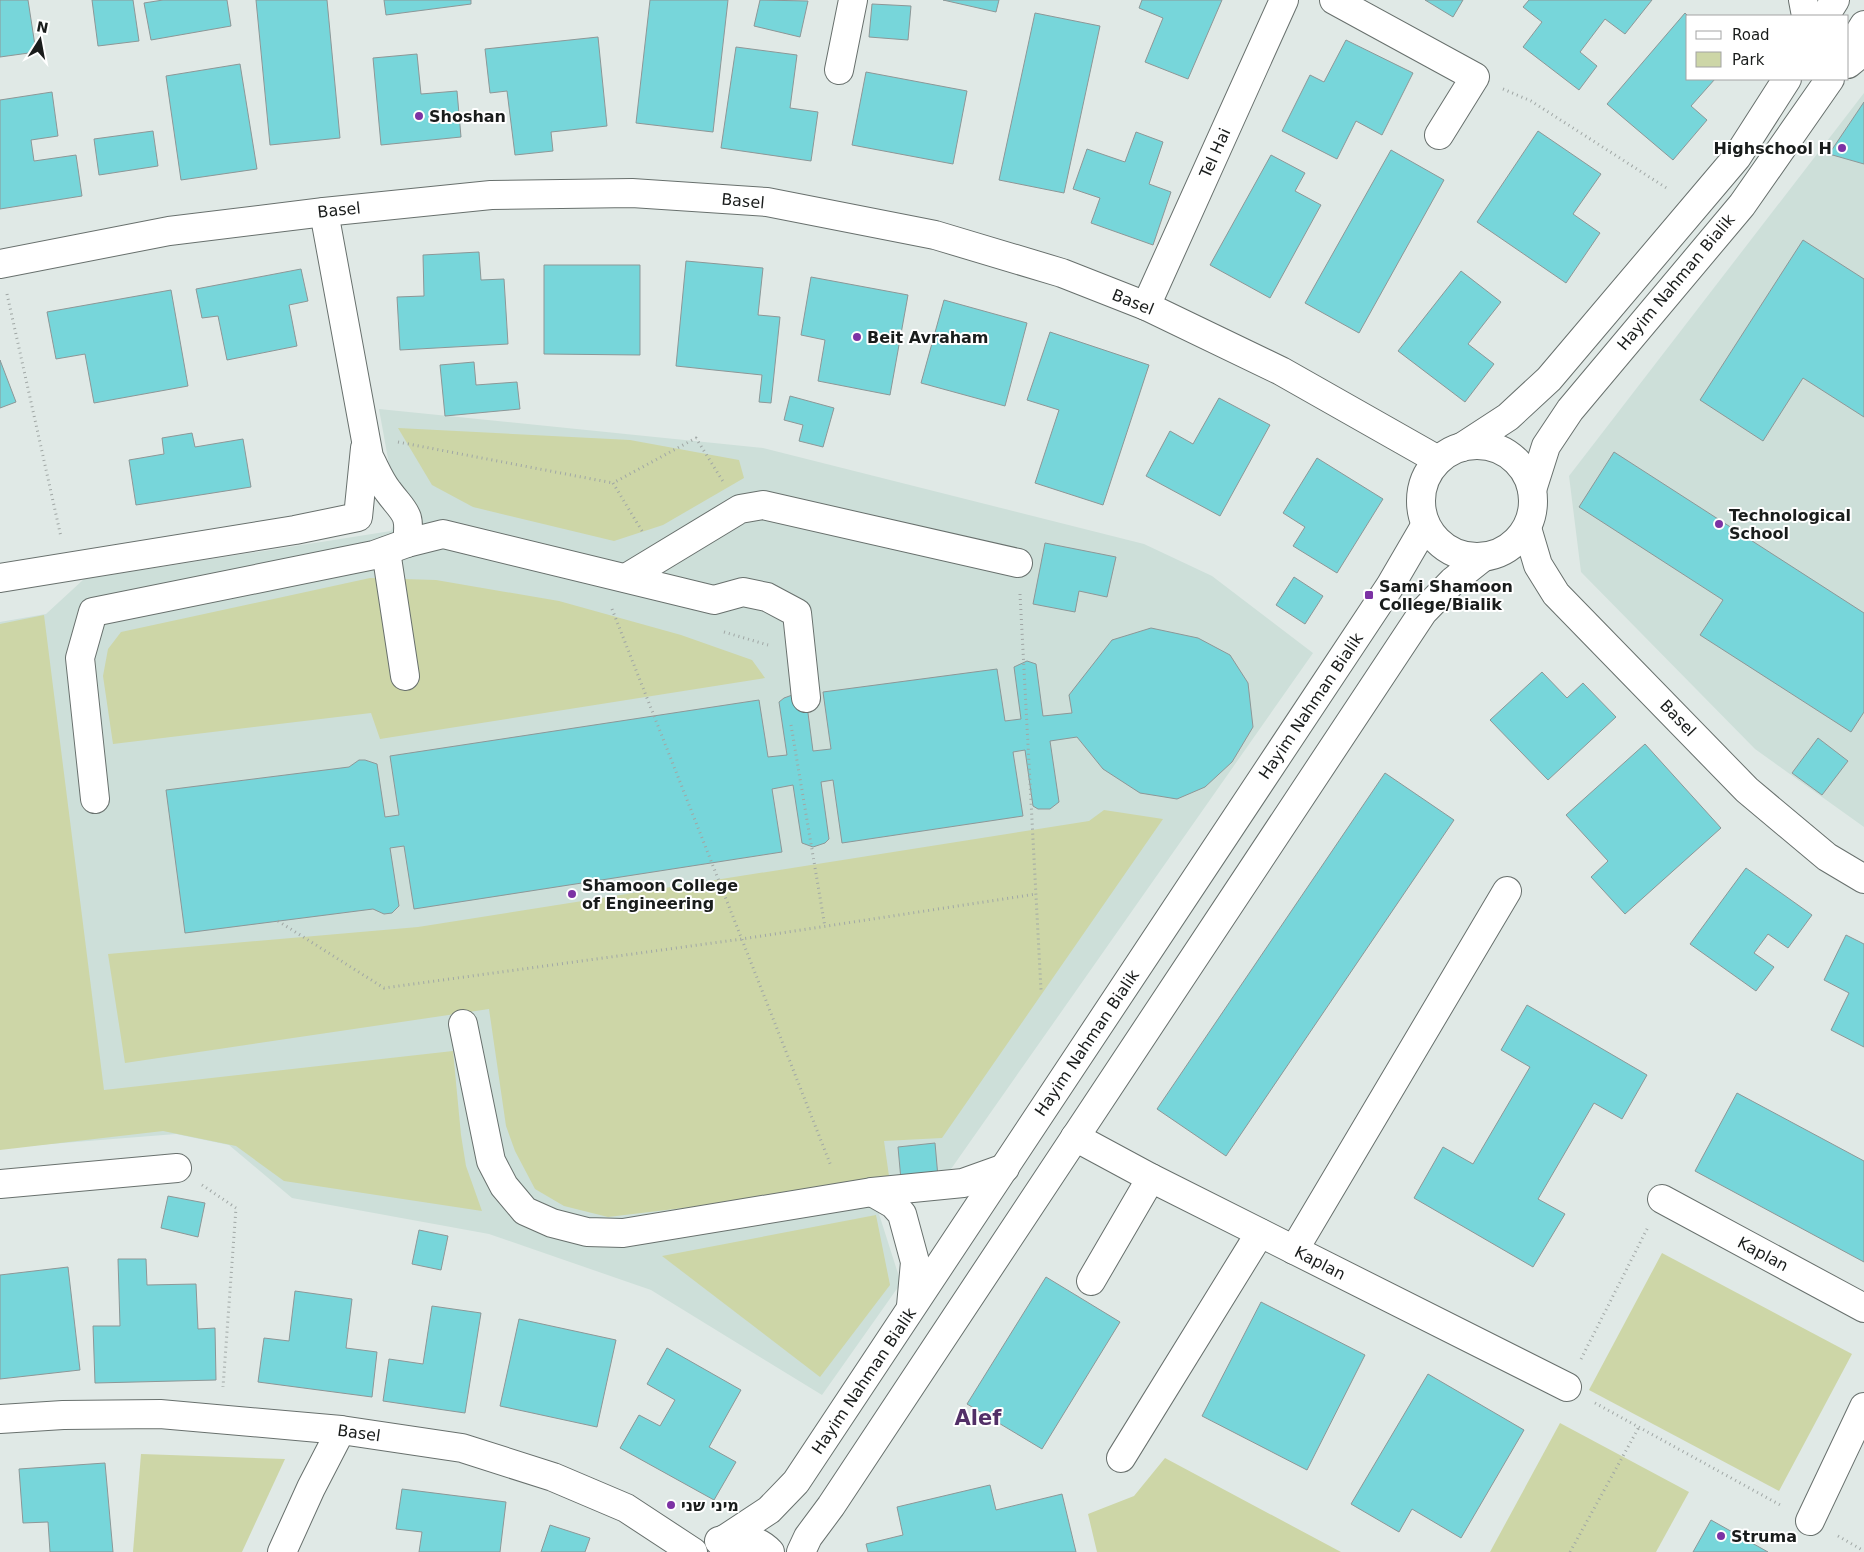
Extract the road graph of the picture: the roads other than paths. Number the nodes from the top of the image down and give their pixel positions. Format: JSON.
{"nodes":[{"id":1,"x":853,"y":0,"type":"edge"},
{"id":2,"x":1284,"y":0,"type":"edge"},
{"id":3,"x":1334,"y":0,"type":"edge"},
{"id":4,"x":1803,"y":0,"type":"edge"},
{"id":5,"x":1835,"y":0,"type":"edge"},
{"id":6,"x":1806,"y":15,"type":"edge"},
{"id":7,"x":1826,"y":15,"type":"edge"},
{"id":8,"x":1864,"y":25,"type":"edge"},
{"id":9,"x":1849,"y":49,"type":"edge"},
{"id":10,"x":1864,"y":51,"type":"edge"},
{"id":11,"x":1849,"y":63,"type":"edge"},
{"id":12,"x":839,"y":70,"type":"dead end"},
{"id":13,"x":1786,"y":80,"type":"edge"},
{"id":14,"x":1829,"y":80,"type":"edge"},
{"id":15,"x":1439,"y":135,"type":"dead end"},
{"id":16,"x":324,"y":212,"type":"junction"},
{"id":17,"x":0,"y":264,"type":"edge"},
{"id":18,"x":1146,"y":306,"type":"junction"},
{"id":19,"x":366,"y":440,"type":"junction"},
{"id":20,"x":1462,"y":447,"type":"junction"},
{"id":21,"x":1438,"y":460,"type":"junction"},
{"id":22,"x":1532,"y":490,"type":"junction"},
{"id":23,"x":1425,"y":526,"type":"junction"},
{"id":24,"x":1527,"y":528,"type":"junction"},
{"id":25,"x":396,"y":547,"type":"junction"},
{"id":26,"x":1482,"y":558,"type":"junction"},
{"id":27,"x":1018,"y":563,"type":"road end"},
{"id":28,"x":0,"y":578,"type":"edge"},
{"id":29,"x":626,"y":578,"type":"junction"},
{"id":30,"x":405,"y":676,"type":"dead end"},
{"id":31,"x":798,"y":706,"type":"road end"},
{"id":32,"x":95,"y":799,"type":"dead end"},
{"id":33,"x":1864,"y":879,"type":"edge"},
{"id":34,"x":1508,"y":891,"type":"dead end"},
{"id":35,"x":463,"y":1024,"type":"dead end"},
{"id":36,"x":1075,"y":1138,"type":"junction"},
{"id":37,"x":177,"y":1168,"type":"road end"},
{"id":38,"x":1005,"y":1168,"type":"junction"},
{"id":39,"x":1151,"y":1178,"type":"junction"},
{"id":40,"x":0,"y":1184,"type":"edge"},
{"id":41,"x":872,"y":1192,"type":"junction"},
{"id":42,"x":1662,"y":1199,"type":"road end"},
{"id":43,"x":1260,"y":1233,"type":"junction"},
{"id":44,"x":1294,"y":1250,"type":"junction"},
{"id":45,"x":1091,"y":1281,"type":"dead end"},
{"id":46,"x":1864,"y":1308,"type":"edge"},
{"id":47,"x":911,"y":1310,"type":"junction"},
{"id":48,"x":1567,"y":1387,"type":"road end"},
{"id":49,"x":1864,"y":1407,"type":"edge"},
{"id":50,"x":0,"y":1419,"type":"edge"},
{"id":51,"x":341,"y":1430,"type":"junction"},
{"id":52,"x":1121,"y":1458,"type":"dead end"},
{"id":53,"x":1810,"y":1521,"type":"road end"},
{"id":54,"x":714,"y":1546,"type":"edge"},
{"id":55,"x":282,"y":1552,"type":"edge"},
{"id":56,"x":694,"y":1552,"type":"edge"},
{"id":57,"x":770,"y":1552,"type":"edge"},
{"id":58,"x":802,"y":1552,"type":"edge"}],
"edges":[{"from":1,"to":12,"type":"street"},
{"from":2,"to":18,"type":"street","name":"Tel Hai"},
{"from":3,"to":15,"type":"street"},
{"from":4,"to":6,"type":"street"},
{"from":5,"to":7,"type":"street"},
{"from":8,"to":9,"type":"street"},
{"from":10,"to":11,"type":"street"},
{"from":13,"to":20,"type":"street","name":"Hayim Nahman Bialik"},
{"from":14,"to":22,"type":"street","name":"Hayim Nahman Bialik"},
{"from":16,"to":17,"type":"street","name":"Basel"},
{"from":16,"to":18,"type":"street","name":"Basel"},
{"from":16,"to":19,"type":"street"},
{"from":18,"to":21,"type":"street","name":"Basel"},
{"from":19,"to":25,"type":"street"},
{"from":19,"to":28,"type":"street"},
{"from":20,"to":21,"type":"street"},
{"from":20,"to":22,"type":"street"},
{"from":21,"to":23,"type":"street"},
{"from":22,"to":24,"type":"street"},
{"from":23,"to":26,"type":"street"},
{"from":23,"to":38,"type":"street","name":"Hayim Nahman Bialik"},
{"from":24,"to":26,"type":"street"},
{"from":24,"to":33,"type":"street","name":"Basel"},
{"from":25,"to":29,"type":"street"},
{"from":25,"to":30,"type":"street"},
{"from":25,"to":32,"type":"street"},
{"from":26,"to":36,"type":"street"},
{"from":27,"to":29,"type":"street"},
{"from":29,"to":31,"type":"street"},
{"from":34,"to":44,"type":"street"},
{"from":35,"to":41,"type":"street"},
{"from":36,"to":39,"type":"street","name":"Kaplan"},
{"from":36,"to":58,"type":"street"},
{"from":37,"to":40,"type":"street"},
{"from":38,"to":41,"type":"street"},
{"from":38,"to":47,"type":"street","name":"Hayim Nahman Bialik"},
{"from":39,"to":43,"type":"street","name":"Kaplan"},
{"from":39,"to":45,"type":"street"},
{"from":41,"to":47,"type":"street"},
{"from":42,"to":46,"type":"street","name":"Kaplan"},
{"from":43,"to":44,"type":"street","name":"Kaplan"},
{"from":43,"to":52,"type":"street"},
{"from":44,"to":48,"type":"street","name":"Kaplan"},
{"from":47,"to":54,"type":"street","name":"Hayim Nahman Bialik"},
{"from":49,"to":53,"type":"street"},
{"from":50,"to":51,"type":"street","name":"Basel"},
{"from":51,"to":55,"type":"street"},
{"from":51,"to":56,"type":"street","name":"Basel"},
{"from":54,"to":57,"type":"street"}]}
